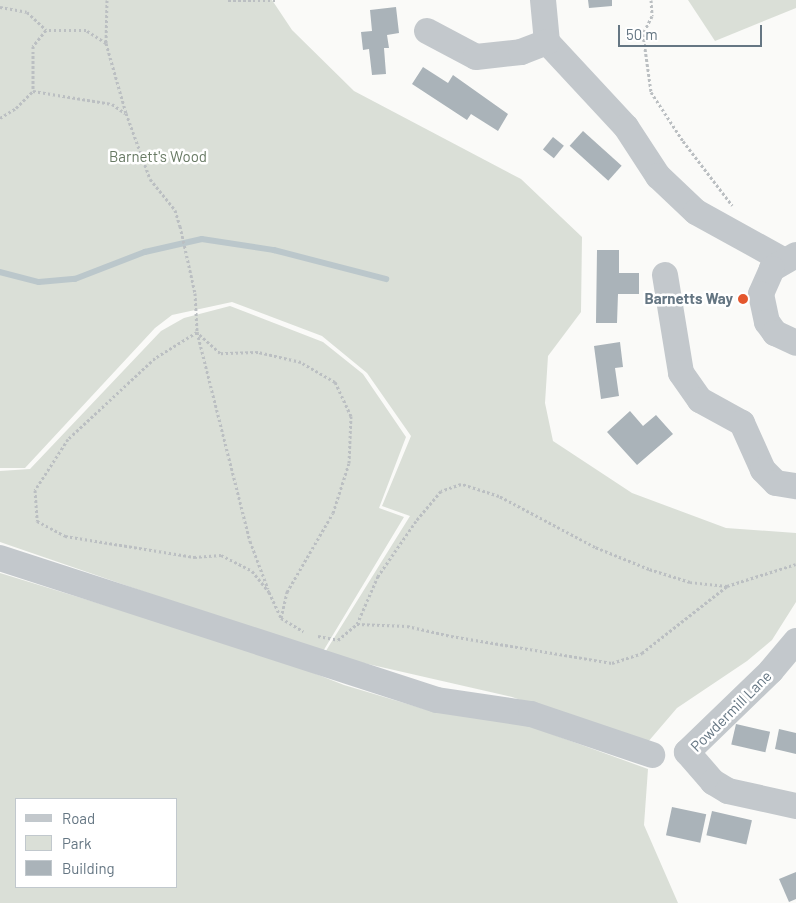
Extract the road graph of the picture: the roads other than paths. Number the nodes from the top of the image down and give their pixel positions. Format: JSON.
{"nodes":[{"id":1,"x":543,"y":0,"type":"edge"},
{"id":2,"x":428,"y":30,"type":"dead end"},
{"id":3,"x":547,"y":42,"type":"junction"},
{"id":4,"x":789,"y":258,"type":"edge"},
{"id":5,"x":665,"y":275,"type":"dead end"},
{"id":6,"x":796,"y":343,"type":"edge"},
{"id":7,"x":796,"y":486,"type":"edge"},
{"id":8,"x":0,"y":558,"type":"edge"},
{"id":9,"x":796,"y":641,"type":"edge"},
{"id":10,"x":652,"y":755,"type":"dead end"},
{"id":11,"x":796,"y":806,"type":"edge"}],
"edges":[{"from":1,"to":3,"type":"street"},
{"from":2,"to":3,"type":"street"},
{"from":3,"to":4,"type":"street"},
{"from":4,"to":6,"type":"street"},
{"from":5,"to":7,"type":"street"},
{"from":8,"to":10,"type":"street"},
{"from":9,"to":11,"type":"street","name":"Powdermill Lane"}]}
